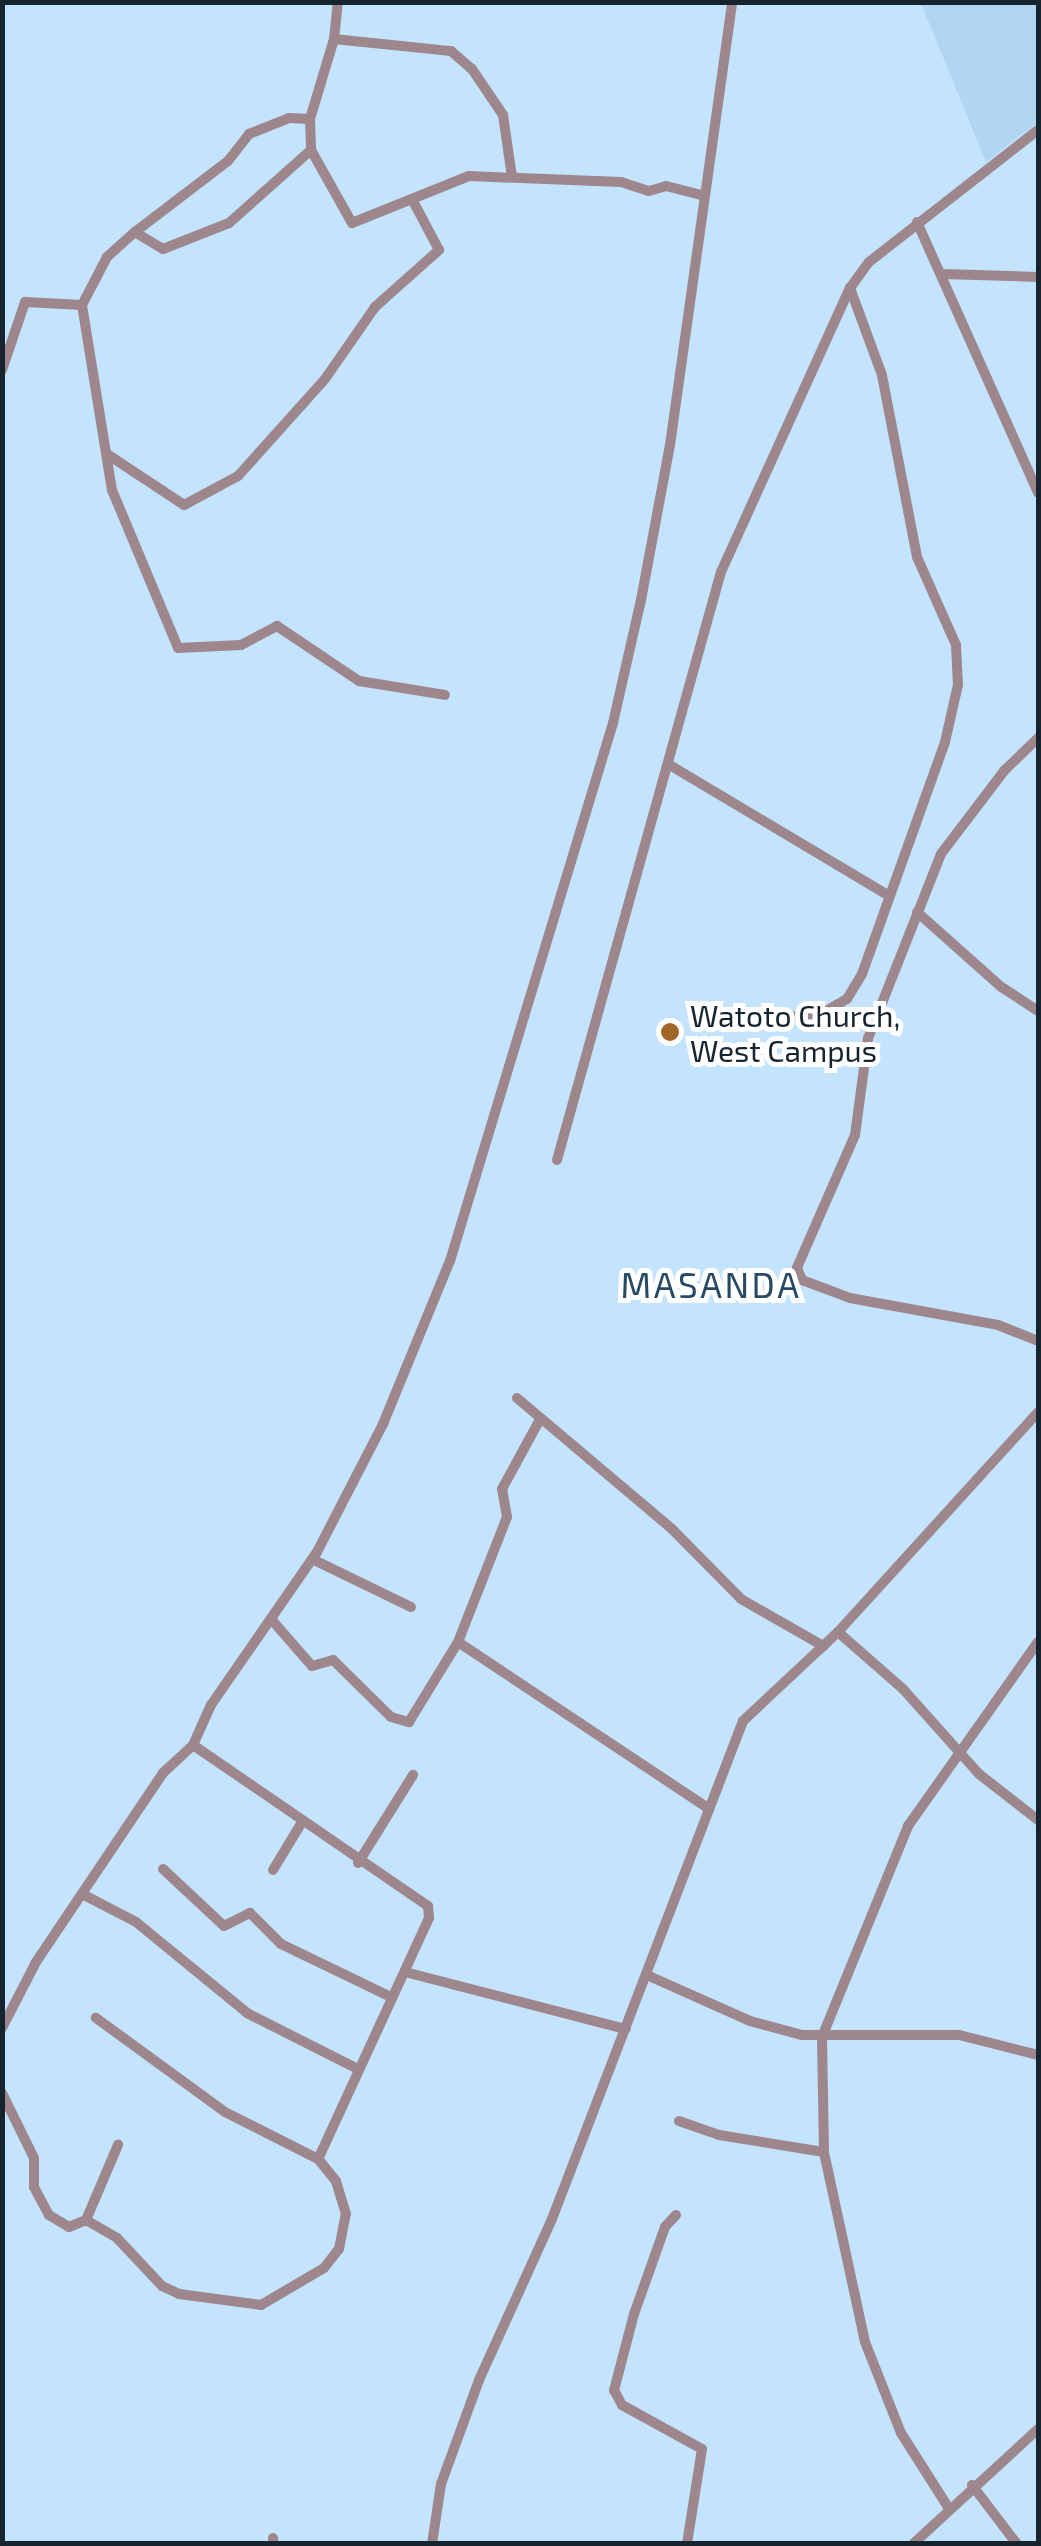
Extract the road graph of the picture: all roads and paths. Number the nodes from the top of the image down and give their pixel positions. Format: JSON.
{"nodes":[{"id":1,"x":338,"y":2,"type":"edge"},
{"id":2,"x":732,"y":2,"type":"edge"},
{"id":3,"x":334,"y":39,"type":"junction"},
{"id":4,"x":310,"y":119,"type":"junction"},
{"id":5,"x":1038,"y":130,"type":"edge"},
{"id":6,"x":311,"y":150,"type":"junction"},
{"id":7,"x":512,"y":177,"type":"junction"},
{"id":8,"x":706,"y":196,"type":"junction"},
{"id":9,"x":412,"y":201,"type":"junction"},
{"id":10,"x":917,"y":222,"type":"junction"},
{"id":11,"x":134,"y":232,"type":"junction"},
{"id":12,"x":943,"y":274,"type":"junction"},
{"id":13,"x":1038,"y":278,"type":"edge"},
{"id":14,"x":850,"y":288,"type":"junction"},
{"id":15,"x":82,"y":305,"type":"junction"},
{"id":16,"x":2,"y":370,"type":"edge"},
{"id":17,"x":107,"y":454,"type":"junction"},
{"id":18,"x":1038,"y":492,"type":"edge"},
{"id":19,"x":446,"y":695,"type":"dead end"},
{"id":20,"x":1038,"y":738,"type":"edge"},
{"id":21,"x":668,"y":764,"type":"junction"},
{"id":22,"x":888,"y":895,"type":"junction"},
{"id":23,"x":918,"y":912,"type":"junction"},
{"id":24,"x":1038,"y":1011,"type":"edge"},
{"id":25,"x":772,"y":1018,"type":"dead end"},
{"id":26,"x":557,"y":1160,"type":"dead end"},
{"id":27,"x":1038,"y":1340,"type":"edge"},
{"id":28,"x":517,"y":1398,"type":"dead end"},
{"id":29,"x":1038,"y":1412,"type":"edge"},
{"id":30,"x":539,"y":1421,"type":"junction"},
{"id":31,"x":312,"y":1559,"type":"junction"},
{"id":32,"x":412,"y":1608,"type":"dead end"},
{"id":33,"x":271,"y":1619,"type":"junction"},
{"id":34,"x":838,"y":1632,"type":"junction"},
{"id":35,"x":458,"y":1642,"type":"junction"},
{"id":36,"x":1038,"y":1642,"type":"edge"},
{"id":37,"x":822,"y":1646,"type":"junction"},
{"id":38,"x":193,"y":1745,"type":"junction"},
{"id":39,"x":958,"y":1752,"type":"junction"},
{"id":40,"x":413,"y":1775,"type":"dead end"},
{"id":41,"x":708,"y":1808,"type":"junction"},
{"id":42,"x":1038,"y":1820,"type":"edge"},
{"id":43,"x":302,"y":1822,"type":"junction"},
{"id":44,"x":358,"y":1864,"type":"junction"},
{"id":45,"x":163,"y":1869,"type":"dead end"},
{"id":46,"x":272,"y":1870,"type":"dead end"},
{"id":47,"x":84,"y":1895,"type":"junction"},
{"id":48,"x":406,"y":1972,"type":"junction"},
{"id":49,"x":649,"y":1976,"type":"junction"},
{"id":50,"x":390,"y":1997,"type":"junction"},
{"id":51,"x":96,"y":2018,"type":"dead end"},
{"id":52,"x":2,"y":2028,"type":"edge"},
{"id":53,"x":626,"y":2029,"type":"junction"},
{"id":54,"x":822,"y":2037,"type":"junction"},
{"id":55,"x":1038,"y":2055,"type":"edge"},
{"id":56,"x":356,"y":2068,"type":"junction"},
{"id":57,"x":2,"y":2094,"type":"edge"},
{"id":58,"x":679,"y":2121,"type":"dead end"},
{"id":59,"x":118,"y":2145,"type":"dead end"},
{"id":60,"x":824,"y":2152,"type":"junction"},
{"id":61,"x":318,"y":2159,"type":"junction"},
{"id":62,"x":676,"y":2215,"type":"dead end"},
{"id":63,"x":86,"y":2220,"type":"junction"},
{"id":64,"x":1038,"y":2430,"type":"edge"},
{"id":65,"x":972,"y":2485,"type":"junction"},
{"id":66,"x":948,"y":2507,"type":"junction"},
{"id":67,"x":432,"y":2544,"type":"edge"},
{"id":68,"x":687,"y":2544,"type":"edge"},
{"id":69,"x":913,"y":2544,"type":"edge"},
{"id":70,"x":1017,"y":2544,"type":"edge"}],
"edges":[{"from":1,"to":3,"type":"street"},
{"from":2,"to":8,"type":"street"},
{"from":3,"to":4,"type":"street"},
{"from":3,"to":7,"type":"street"},
{"from":4,"to":6,"type":"street"},
{"from":4,"to":11,"type":"street"},
{"from":5,"to":10,"type":"street"},
{"from":6,"to":9,"type":"street"},
{"from":6,"to":11,"type":"street"},
{"from":7,"to":8,"type":"street"},
{"from":7,"to":9,"type":"street"},
{"from":8,"to":31,"type":"street"},
{"from":9,"to":17,"type":"street"},
{"from":10,"to":12,"type":"street"},
{"from":10,"to":14,"type":"street"},
{"from":11,"to":15,"type":"street"},
{"from":12,"to":13,"type":"street"},
{"from":12,"to":18,"type":"street"},
{"from":14,"to":21,"type":"street"},
{"from":14,"to":22,"type":"street"},
{"from":15,"to":16,"type":"street"},
{"from":15,"to":17,"type":"street"},
{"from":17,"to":19,"type":"street"},
{"from":20,"to":23,"type":"street"},
{"from":21,"to":22,"type":"street"},
{"from":21,"to":26,"type":"street"},
{"from":22,"to":25,"type":"street"},
{"from":23,"to":24,"type":"street"},
{"from":23,"to":27,"type":"street"},
{"from":28,"to":30,"type":"street"},
{"from":29,"to":34,"type":"street"},
{"from":30,"to":35,"type":"street"},
{"from":30,"to":37,"type":"street"},
{"from":31,"to":32,"type":"street"},
{"from":31,"to":33,"type":"street"},
{"from":33,"to":35,"type":"street"},
{"from":33,"to":38,"type":"street"},
{"from":34,"to":37,"type":"street"},
{"from":34,"to":39,"type":"street"},
{"from":35,"to":41,"type":"street"},
{"from":36,"to":39,"type":"street"},
{"from":37,"to":41,"type":"street"},
{"from":38,"to":43,"type":"street"},
{"from":38,"to":47,"type":"street"},
{"from":39,"to":42,"type":"street"},
{"from":39,"to":54,"type":"street"},
{"from":40,"to":44,"type":"street"},
{"from":41,"to":49,"type":"street"},
{"from":43,"to":44,"type":"street"},
{"from":43,"to":46,"type":"street"},
{"from":44,"to":48,"type":"street"},
{"from":45,"to":50,"type":"street"},
{"from":47,"to":52,"type":"street"},
{"from":47,"to":56,"type":"street"},
{"from":48,"to":50,"type":"street"},
{"from":48,"to":53,"type":"street"},
{"from":49,"to":53,"type":"street"},
{"from":49,"to":54,"type":"street"},
{"from":50,"to":56,"type":"street"},
{"from":51,"to":61,"type":"street"},
{"from":53,"to":67,"type":"street"},
{"from":54,"to":55,"type":"street"},
{"from":54,"to":60,"type":"street"},
{"from":56,"to":61,"type":"street"},
{"from":57,"to":63,"type":"street"},
{"from":58,"to":60,"type":"street"},
{"from":59,"to":63,"type":"street"},
{"from":60,"to":66,"type":"street"},
{"from":61,"to":63,"type":"street"},
{"from":62,"to":68,"type":"street"},
{"from":64,"to":65,"type":"street"},
{"from":65,"to":66,"type":"street"},
{"from":65,"to":70,"type":"street"},
{"from":66,"to":69,"type":"street"}]}
